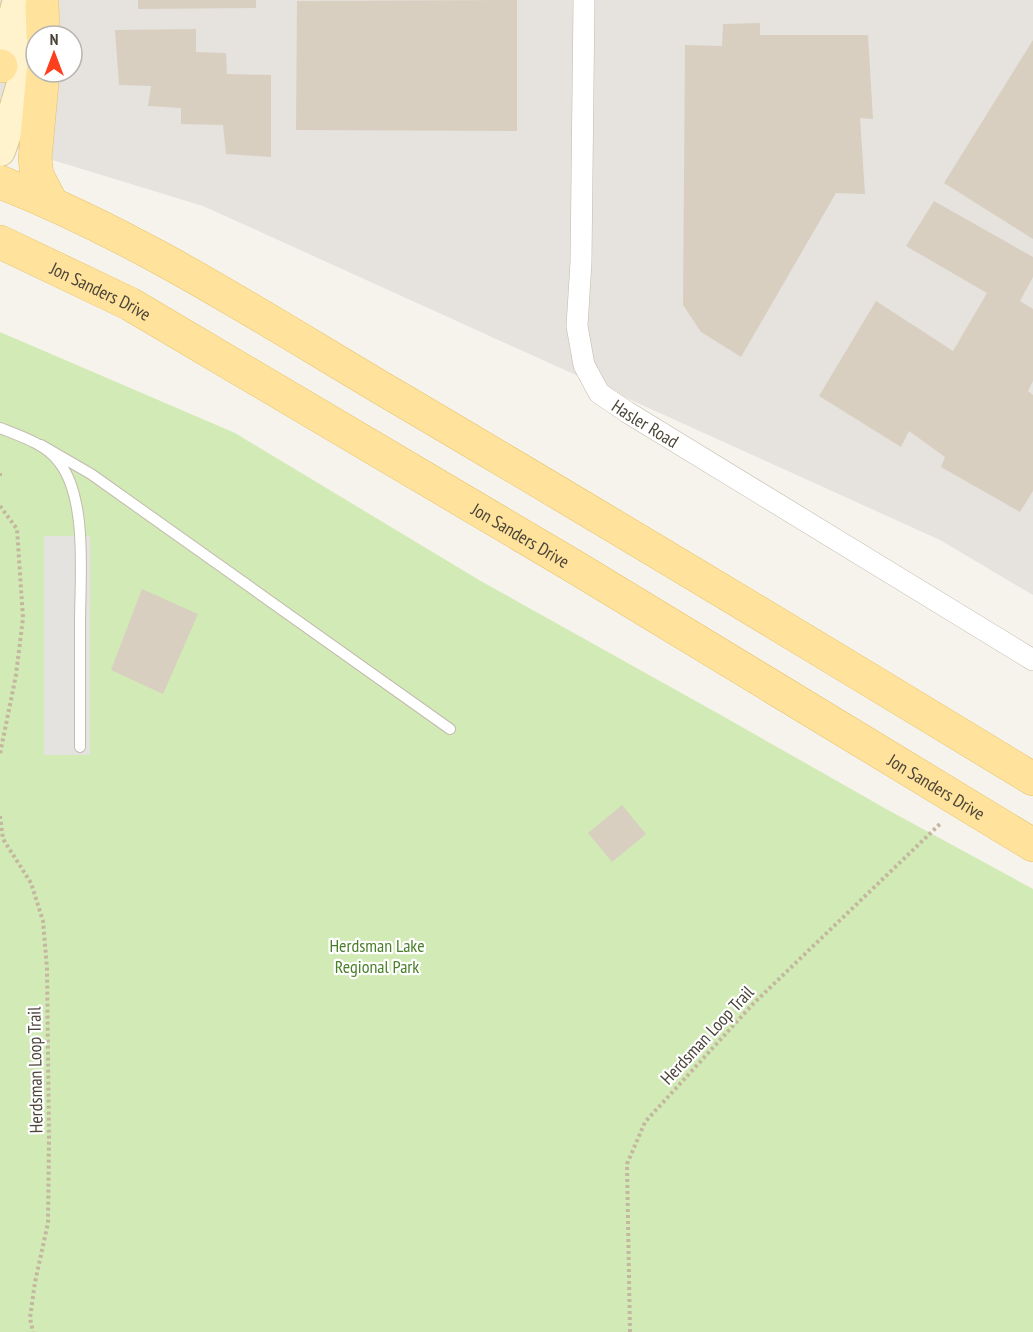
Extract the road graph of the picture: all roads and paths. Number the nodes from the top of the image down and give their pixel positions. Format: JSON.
{"nodes":[{"id":1,"x":584,"y":0,"type":"edge"},
{"id":2,"x":36,"y":10,"type":"edge"},
{"id":3,"x":0,"y":67,"type":"edge"},
{"id":4,"x":42,"y":84,"type":"edge"},
{"id":5,"x":0,"y":152,"type":"edge"},
{"id":6,"x":0,"y":182,"type":"edge"},
{"id":7,"x":51,"y":202,"type":"junction"},
{"id":8,"x":0,"y":242,"type":"edge"},
{"id":9,"x":0,"y":428,"type":"edge"},
{"id":10,"x":41,"y":445,"type":"junction"},
{"id":11,"x":0,"y":506,"type":"edge"},
{"id":12,"x":1033,"y":660,"type":"edge"},
{"id":13,"x":450,"y":729,"type":"dead end"},
{"id":14,"x":80,"y":747,"type":"dead end"},
{"id":15,"x":0,"y":754,"type":"edge"},
{"id":16,"x":1033,"y":779,"type":"edge"},
{"id":17,"x":0,"y":816,"type":"edge"},
{"id":18,"x":945,"y":819,"type":"dead end"},
{"id":19,"x":1033,"y":846,"type":"edge"},
{"id":20,"x":33,"y":1332,"type":"edge"},
{"id":21,"x":630,"y":1332,"type":"edge"}],
"edges":[{"from":1,"to":12,"type":"street","name":"Hasler Road"},
{"from":2,"to":3,"type":"main road"},
{"from":2,"to":5,"type":"main road"},
{"from":4,"to":7,"type":"main road"},
{"from":6,"to":7,"type":"main road"},
{"from":7,"to":16,"type":"main road"},
{"from":8,"to":19,"type":"main road","name":"Jon Sanders Drive"},
{"from":9,"to":10,"type":"lane"},
{"from":10,"to":13,"type":"lane"},
{"from":10,"to":14,"type":"lane"},
{"from":11,"to":15,"type":"path"},
{"from":17,"to":20,"type":"path","name":"Herdsman Loop Trail"},
{"from":18,"to":21,"type":"path","name":"Herdsman Loop Trail"}]}
